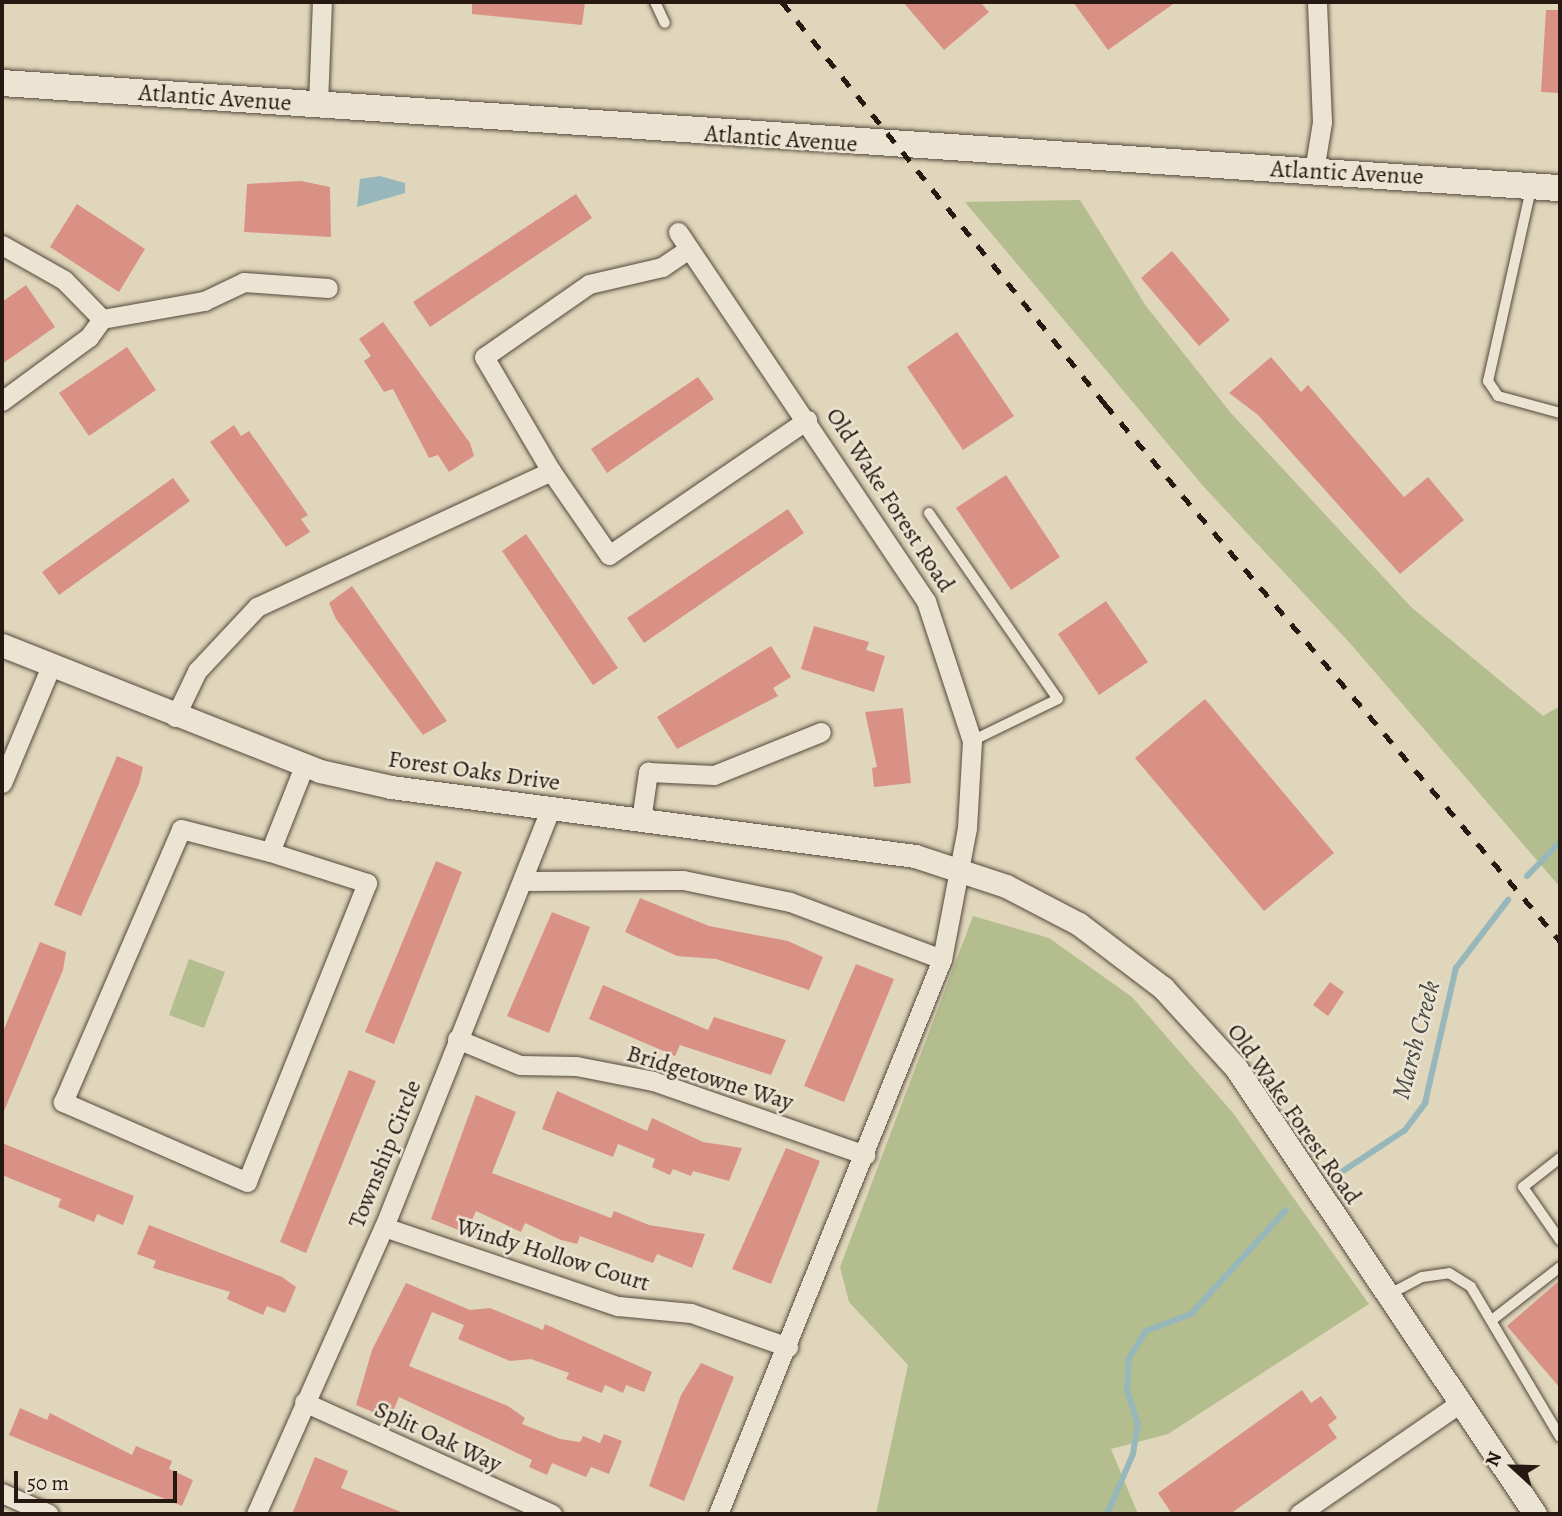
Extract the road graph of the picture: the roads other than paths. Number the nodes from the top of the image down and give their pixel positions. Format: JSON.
{"nodes":[{"id":1,"x":322,"y":2,"type":"edge"},
{"id":2,"x":655,"y":2,"type":"edge"},
{"id":3,"x":1317,"y":2,"type":"edge"},
{"id":4,"x":665,"y":23,"type":"dead end"},
{"id":5,"x":2,"y":83,"type":"edge"},
{"id":6,"x":318,"y":104,"type":"junction"},
{"id":7,"x":1314,"y":171,"type":"junction"},
{"id":8,"x":1532,"y":185,"type":"junction"},
{"id":9,"x":1560,"y":187,"type":"edge"},
{"id":10,"x":678,"y":232,"type":"dead end"},
{"id":11,"x":2,"y":245,"type":"edge"},
{"id":12,"x":689,"y":249,"type":"junction"},
{"id":13,"x":328,"y":288,"type":"dead end"},
{"id":14,"x":102,"y":319,"type":"junction"},
{"id":15,"x":2,"y":401,"type":"edge"},
{"id":16,"x":1560,"y":413,"type":"edge"},
{"id":17,"x":807,"y":420,"type":"junction"},
{"id":18,"x":551,"y":471,"type":"junction"},
{"id":19,"x":929,"y":513,"type":"dead end"},
{"id":20,"x":2,"y":645,"type":"edge"},
{"id":21,"x":51,"y":666,"type":"junction"},
{"id":22,"x":175,"y":717,"type":"junction"},
{"id":23,"x":821,"y":732,"type":"dead end"},
{"id":24,"x":972,"y":741,"type":"junction"},
{"id":25,"x":304,"y":766,"type":"junction"},
{"id":26,"x":2,"y":782,"type":"edge"},
{"id":27,"x":550,"y":809,"type":"junction"},
{"id":28,"x":641,"y":820,"type":"junction"},
{"id":29,"x":270,"y":852,"type":"junction"},
{"id":30,"x":959,"y":869,"type":"junction"},
{"id":31,"x":524,"y":881,"type":"junction"},
{"id":32,"x":943,"y":959,"type":"junction"},
{"id":33,"x":457,"y":1039,"type":"junction"},
{"id":34,"x":865,"y":1155,"type":"junction"},
{"id":35,"x":1560,"y":1158,"type":"edge"},
{"id":36,"x":384,"y":1227,"type":"junction"},
{"id":37,"x":1560,"y":1240,"type":"edge"},
{"id":38,"x":1560,"y":1267,"type":"edge"},
{"id":39,"x":1387,"y":1296,"type":"junction"},
{"id":40,"x":1492,"y":1320,"type":"junction"},
{"id":41,"x":788,"y":1347,"type":"junction"},
{"id":42,"x":304,"y":1402,"type":"junction"},
{"id":43,"x":1457,"y":1405,"type":"junction"},
{"id":44,"x":1560,"y":1437,"type":"edge"},
{"id":45,"x":2,"y":1493,"type":"edge"},
{"id":46,"x":49,"y":1514,"type":"edge"},
{"id":47,"x":256,"y":1514,"type":"edge"},
{"id":48,"x":552,"y":1514,"type":"edge"},
{"id":49,"x":718,"y":1514,"type":"edge"},
{"id":50,"x":1299,"y":1514,"type":"edge"},
{"id":51,"x":1535,"y":1514,"type":"edge"}],
"edges":[{"from":1,"to":6,"type":"street"},
{"from":2,"to":4,"type":"lane"},
{"from":3,"to":7,"type":"street"},
{"from":5,"to":6,"type":"main road","name":"Atlantic Avenue"},
{"from":6,"to":7,"type":"main road","name":"Atlantic Avenue"},
{"from":7,"to":8,"type":"main road","name":"Atlantic Avenue"},
{"from":8,"to":9,"type":"main road","name":"Atlantic Avenue"},
{"from":8,"to":16,"type":"lane"},
{"from":10,"to":12,"type":"street","name":"Old Wake Forest Road"},
{"from":11,"to":14,"type":"street"},
{"from":12,"to":17,"type":"street","name":"Old Wake Forest Road"},
{"from":12,"to":18,"type":"street"},
{"from":13,"to":14,"type":"street"},
{"from":14,"to":15,"type":"street"},
{"from":17,"to":18,"type":"street"},
{"from":17,"to":24,"type":"street","name":"Old Wake Forest Road"},
{"from":18,"to":22,"type":"street"},
{"from":19,"to":24,"type":"lane"},
{"from":20,"to":21,"type":"street","name":"Forest Oaks Drive"},
{"from":21,"to":22,"type":"street","name":"Forest Oaks Drive"},
{"from":21,"to":26,"type":"street"},
{"from":22,"to":25,"type":"street","name":"Forest Oaks Drive"},
{"from":23,"to":28,"type":"street"},
{"from":24,"to":30,"type":"street","name":"Old Wake Forest Road"},
{"from":25,"to":27,"type":"street","name":"Forest Oaks Drive"},
{"from":25,"to":29,"type":"street"},
{"from":27,"to":28,"type":"street","name":"Forest Oaks Drive"},
{"from":27,"to":31,"type":"street","name":"Township Circle"},
{"from":28,"to":30,"type":"street","name":"Forest Oaks Drive"},
{"from":29,"to":29,"type":"street"},
{"from":30,"to":32,"type":"street"},
{"from":30,"to":39,"type":"street","name":"Old Wake Forest Road"},
{"from":31,"to":32,"type":"street"},
{"from":31,"to":33,"type":"street","name":"Township Circle"},
{"from":32,"to":34,"type":"street"},
{"from":33,"to":34,"type":"street","name":"Bridgetowne Way"},
{"from":33,"to":36,"type":"street","name":"Township Circle"},
{"from":34,"to":41,"type":"street"},
{"from":35,"to":37,"type":"lane"},
{"from":36,"to":41,"type":"street","name":"Windy Hollow Court"},
{"from":36,"to":42,"type":"street","name":"Township Circle"},
{"from":38,"to":40,"type":"lane"},
{"from":39,"to":40,"type":"lane"},
{"from":39,"to":43,"type":"street","name":"Old Wake Forest Road"},
{"from":40,"to":44,"type":"lane"},
{"from":41,"to":49,"type":"street"},
{"from":42,"to":47,"type":"street","name":"Township Circle"},
{"from":42,"to":48,"type":"street","name":"Split Oak Way"},
{"from":43,"to":50,"type":"street"},
{"from":43,"to":51,"type":"street","name":"Old Wake Forest Road"},
{"from":45,"to":46,"type":"street"}]}
